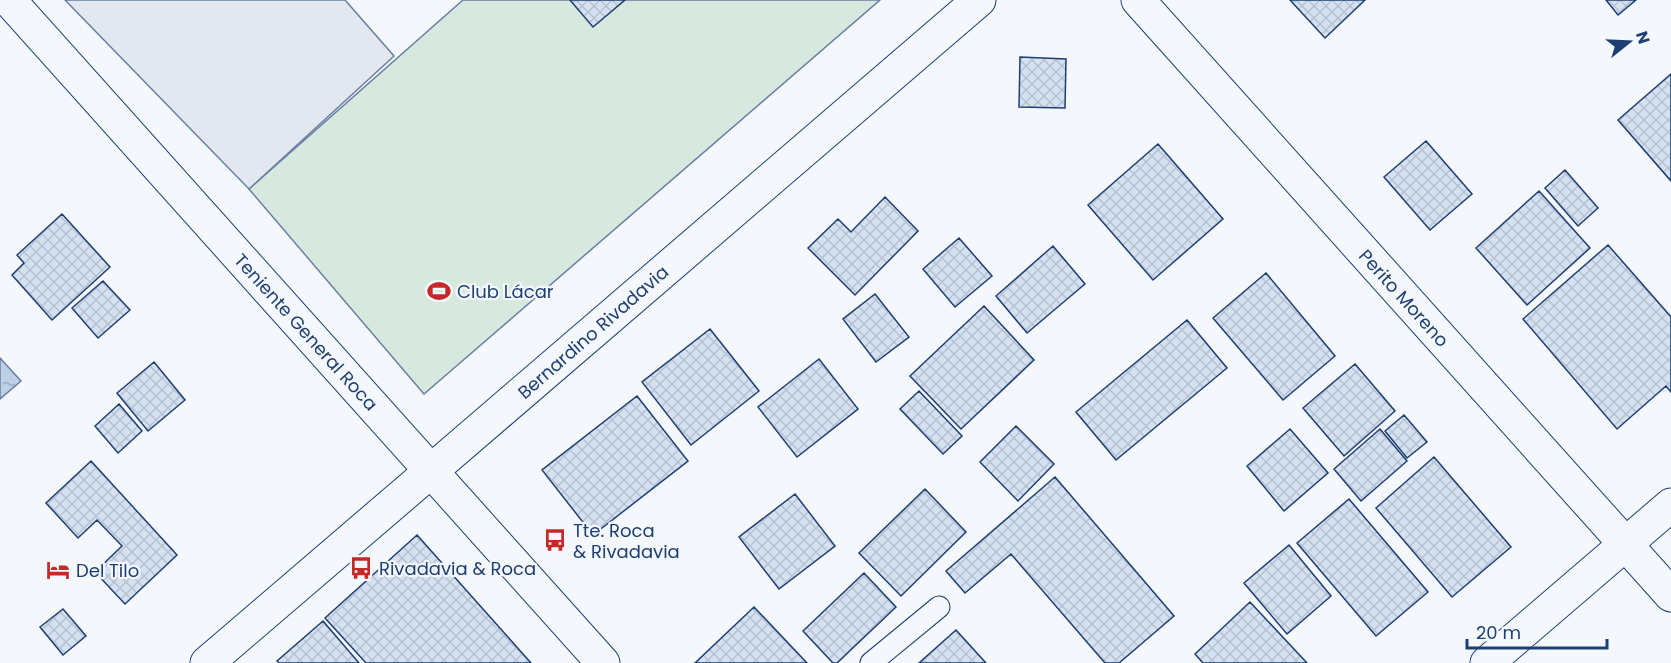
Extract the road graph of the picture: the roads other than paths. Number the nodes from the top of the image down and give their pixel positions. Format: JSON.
{"nodes":[{"id":1,"x":9,"y":0,"type":"edge"},
{"id":2,"x":980,"y":0,"type":"edge"},
{"id":3,"x":1138,"y":0,"type":"edge"},
{"id":4,"x":431,"y":471,"type":"junction"},
{"id":5,"x":1671,"y":505,"type":"edge"},
{"id":6,"x":1626,"y":544,"type":"junction"},
{"id":7,"x":1671,"y":595,"type":"edge"},
{"id":8,"x":939,"y":607,"type":"dead end"},
{"id":9,"x":207,"y":663,"type":"edge"},
{"id":10,"x":603,"y":663,"type":"edge"},
{"id":11,"x":871,"y":663,"type":"edge"},
{"id":12,"x":1487,"y":663,"type":"edge"}],
"edges":[{"from":1,"to":4,"type":"street","name":"Teniente General Roca"},
{"from":2,"to":4,"type":"street","name":"Bernardino Rivadavia"},
{"from":3,"to":6,"type":"street","name":"Perito Moreno"},
{"from":4,"to":9,"type":"street","name":"Bernardino Rivadavia"},
{"from":4,"to":10,"type":"street","name":"Teniente General Roca"},
{"from":5,"to":6,"type":"street"},
{"from":6,"to":7,"type":"street","name":"Perito Moreno"},
{"from":6,"to":12,"type":"street"},
{"from":8,"to":11,"type":"lane"}]}
